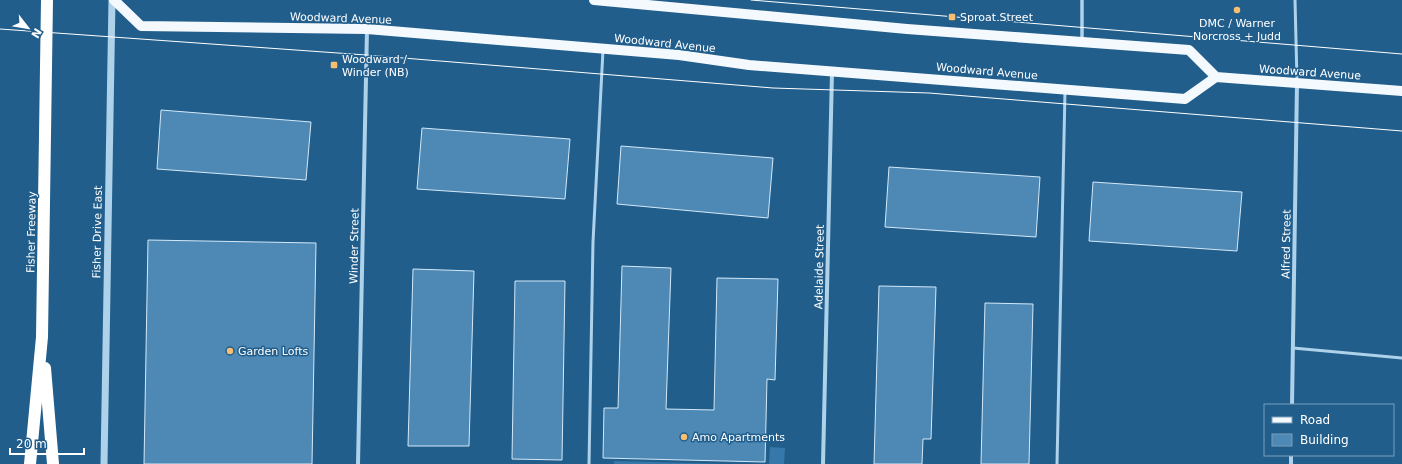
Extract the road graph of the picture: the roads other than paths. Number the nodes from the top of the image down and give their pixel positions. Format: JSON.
{"nodes":[{"id":1,"x":47,"y":0,"type":"edge"},
{"id":2,"x":113,"y":0,"type":"edge"},
{"id":3,"x":594,"y":0,"type":"edge"},
{"id":4,"x":1082,"y":0,"type":"edge"},
{"id":5,"x":1295,"y":0,"type":"edge"},
{"id":6,"x":367,"y":29,"type":"junction"},
{"id":7,"x":1082,"y":42,"type":"junction"},
{"id":8,"x":603,"y":49,"type":"junction"},
{"id":9,"x":832,"y":71,"type":"junction"},
{"id":10,"x":1216,"y":77,"type":"junction"},
{"id":11,"x":1297,"y":83,"type":"junction"},
{"id":12,"x":1066,"y":89,"type":"junction"},
{"id":13,"x":1402,"y":91,"type":"edge"},
{"id":14,"x":42,"y":337,"type":"junction"},
{"id":15,"x":1293,"y":348,"type":"junction"},
{"id":16,"x":1402,"y":358,"type":"edge"},
{"id":17,"x":1292,"y":404,"type":"edge"},
{"id":18,"x":30,"y":464,"type":"edge"},
{"id":19,"x":53,"y":464,"type":"edge"},
{"id":20,"x":104,"y":464,"type":"edge"},
{"id":21,"x":358,"y":464,"type":"edge"},
{"id":22,"x":589,"y":464,"type":"edge"},
{"id":23,"x":824,"y":464,"type":"edge"},
{"id":24,"x":1057,"y":464,"type":"edge"}],
"edges":[{"from":1,"to":14,"type":"highway","name":"Fisher Freeway"},
{"from":2,"to":6,"type":"main road","name":"Woodward Avenue"},
{"from":2,"to":20,"type":"street","name":"Fisher Drive East"},
{"from":3,"to":7,"type":"main road"},
{"from":4,"to":7,"type":"street"},
{"from":5,"to":11,"type":"lane"},
{"from":6,"to":8,"type":"main road","name":"Woodward Avenue"},
{"from":6,"to":21,"type":"street","name":"Winder Street"},
{"from":7,"to":10,"type":"main road"},
{"from":8,"to":9,"type":"main road","name":"Woodward Avenue"},
{"from":8,"to":22,"type":"lane"},
{"from":9,"to":12,"type":"main road","name":"Woodward Avenue"},
{"from":9,"to":23,"type":"street","name":"Adelaide Street"},
{"from":10,"to":11,"type":"main road","name":"Woodward Avenue"},
{"from":10,"to":12,"type":"main road","name":"Woodward Avenue"},
{"from":11,"to":13,"type":"main road","name":"Woodward Avenue"},
{"from":11,"to":15,"type":"street","name":"Alfred Street"},
{"from":12,"to":24,"type":"lane"},
{"from":14,"to":18,"type":"highway","name":"Fisher Freeway"},
{"from":14,"to":19,"type":"highway"},
{"from":15,"to":16,"type":"lane"},
{"from":15,"to":17,"type":"street","name":"Alfred Street"}]}
